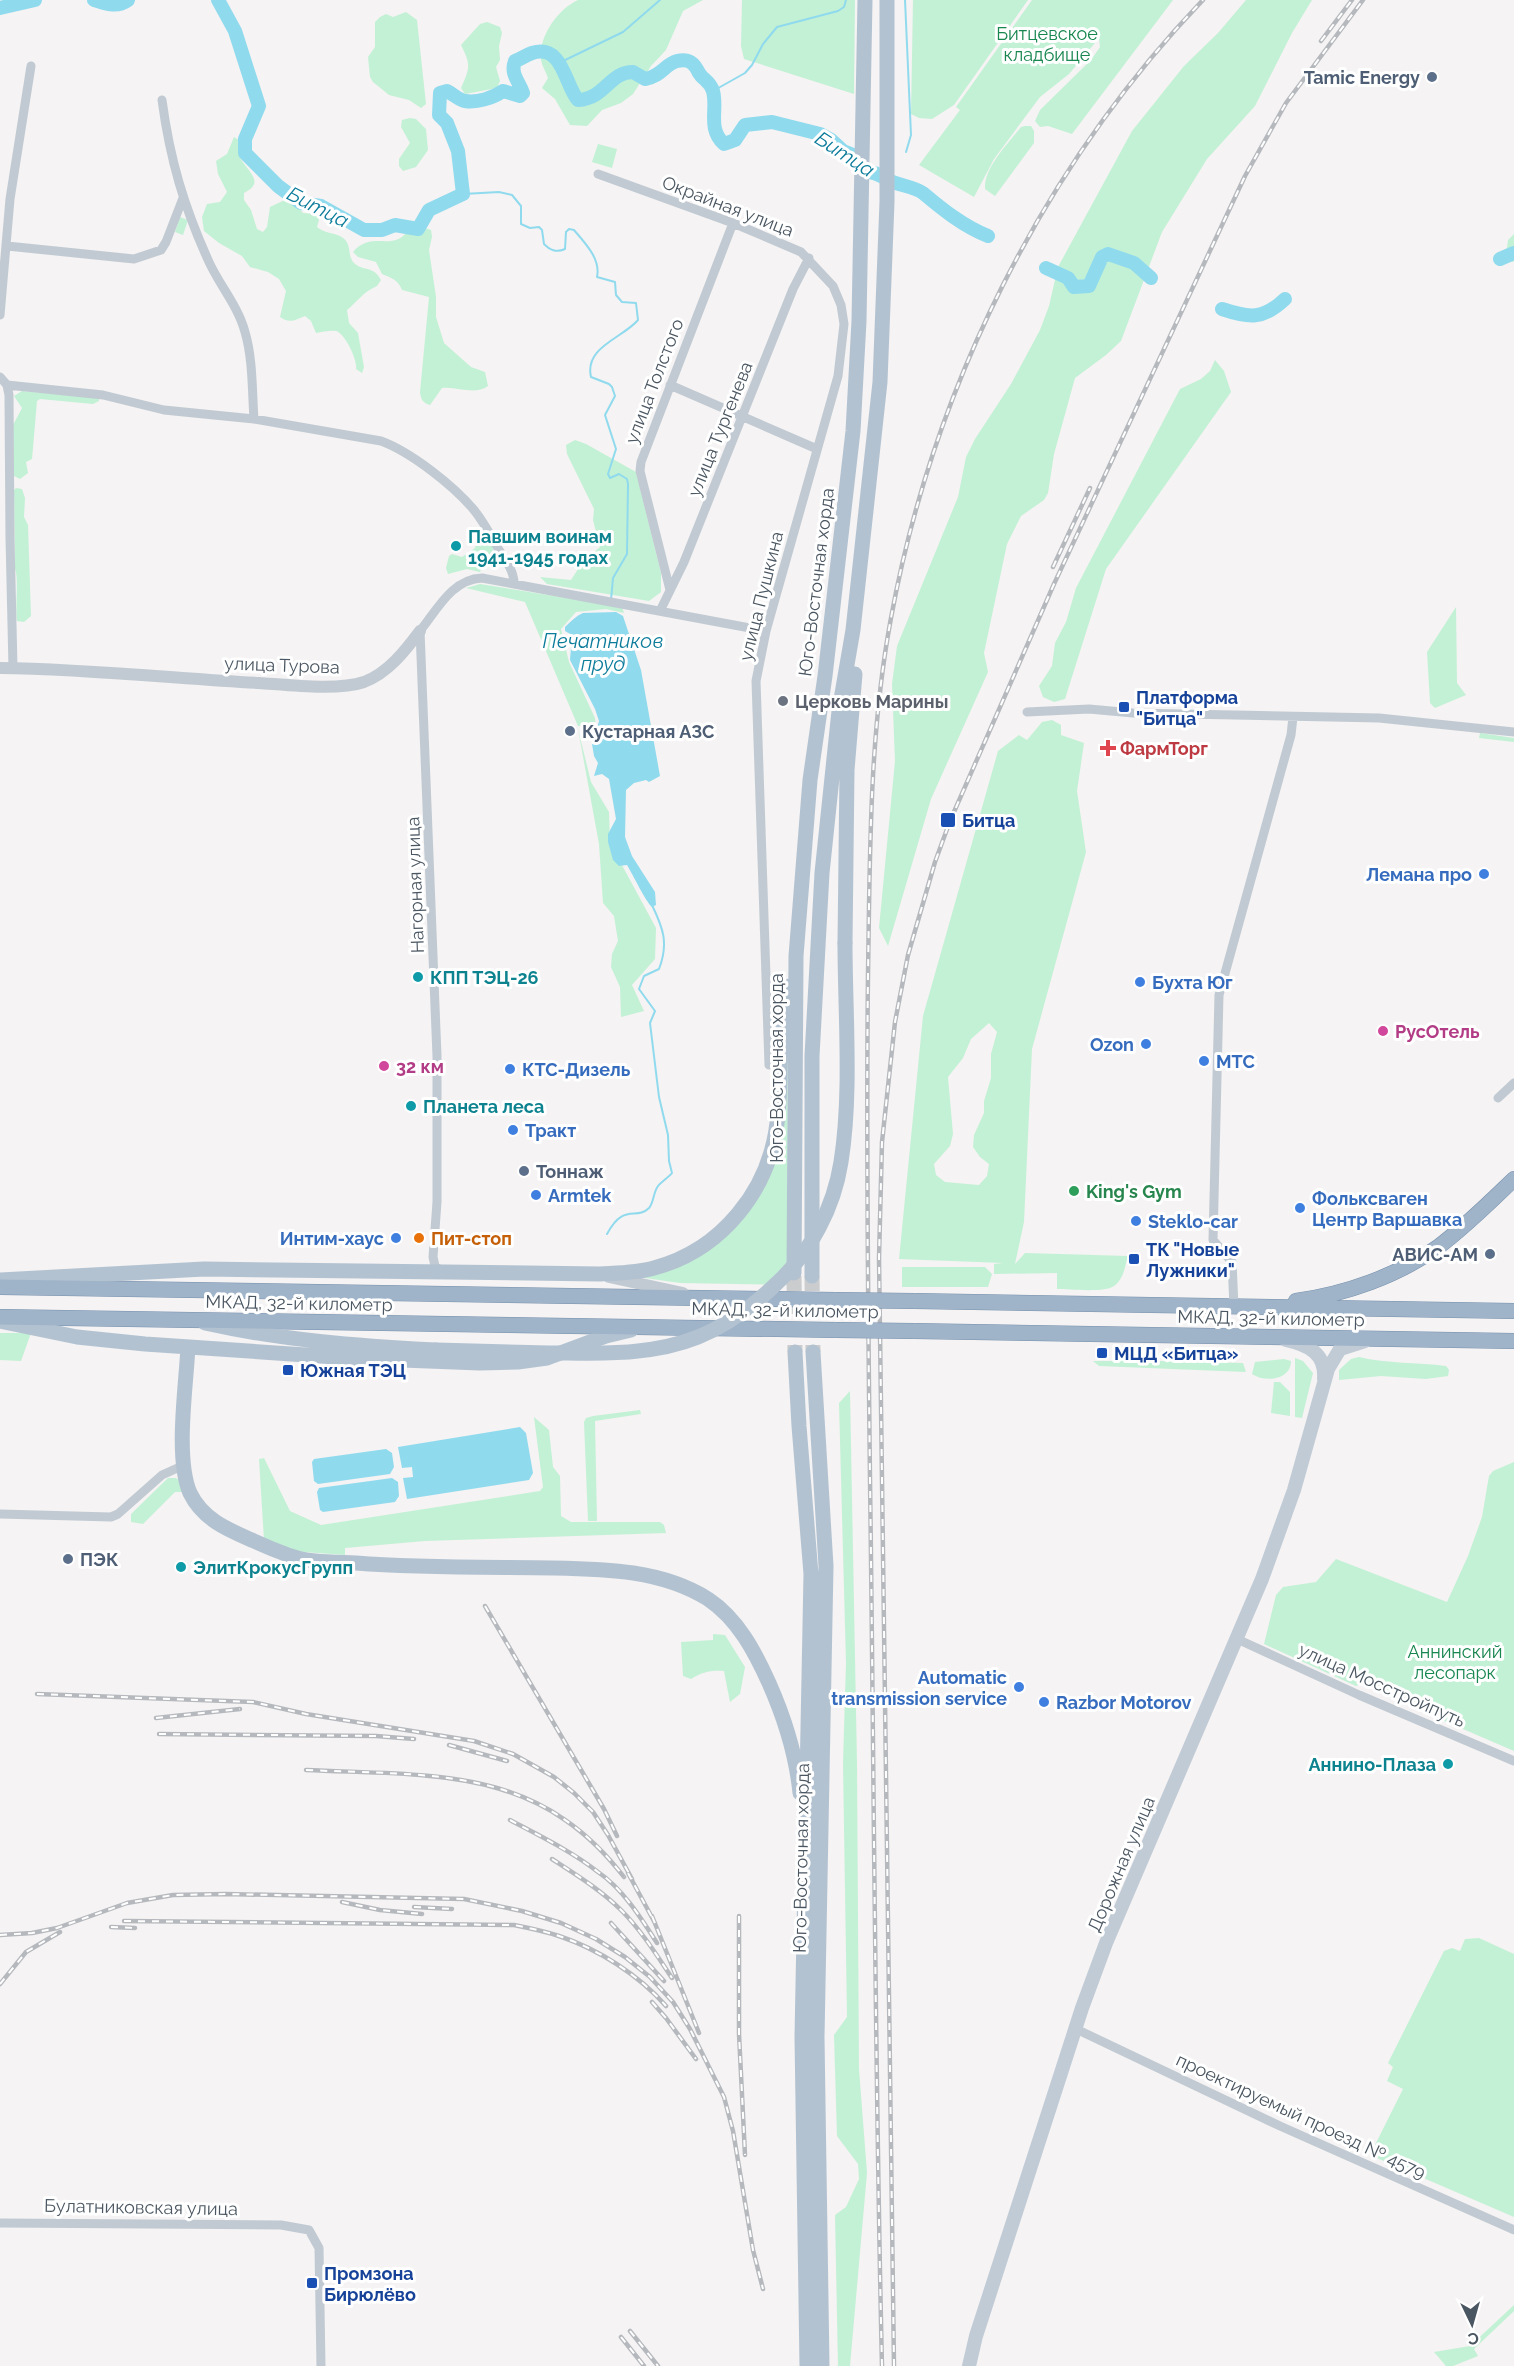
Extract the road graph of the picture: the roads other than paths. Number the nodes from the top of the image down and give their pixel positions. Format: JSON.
{"nodes":[{"id":1,"x":865,"y":0,"type":"edge"},
{"id":2,"x":887,"y":0,"type":"edge"},
{"id":3,"x":32,"y":66,"type":"dead end"},
{"id":4,"x":162,"y":100,"type":"dead end"},
{"id":5,"x":598,"y":174,"type":"dead end"},
{"id":6,"x":183,"y":198,"type":"junction"},
{"id":7,"x":733,"y":223,"type":"junction"},
{"id":8,"x":8,"y":246,"type":"junction"},
{"id":9,"x":809,"y":258,"type":"junction"},
{"id":10,"x":833,"y":286,"type":"joint"},
{"id":11,"x":0,"y":315,"type":"edge"},
{"id":12,"x":0,"y":377,"type":"edge"},
{"id":13,"x":7,"y":385,"type":"junction"},
{"id":14,"x":670,"y":385,"type":"junction"},
{"id":15,"x":742,"y":416,"type":"junction"},
{"id":16,"x":254,"y":419,"type":"junction"},
{"id":17,"x":817,"y":449,"type":"junction"},
{"id":18,"x":514,"y":583,"type":"junction"},
{"id":19,"x":670,"y":590,"type":"junction"},
{"id":20,"x":660,"y":611,"type":"junction"},
{"id":21,"x":853,"y":630,"type":"junction"},
{"id":22,"x":420,"y":631,"type":"junction"},
{"id":23,"x":766,"y":631,"type":"junction"},
{"id":24,"x":0,"y":668,"type":"edge"},
{"id":25,"x":13,"y":668,"type":"junction"},
{"id":26,"x":1027,"y":712,"type":"dead end"},
{"id":27,"x":1293,"y":717,"type":"junction"},
{"id":28,"x":1514,"y":732,"type":"edge"},
{"id":29,"x":796,"y":956,"type":"junction"},
{"id":30,"x":770,"y":1065,"type":"dead end"},
{"id":31,"x":1514,"y":1083,"type":"edge"},
{"id":32,"x":1498,"y":1098,"type":"dead end"},
{"id":33,"x":1514,"y":1179,"type":"edge"},
{"id":34,"x":432,"y":1246,"type":"junction"},
{"id":35,"x":408,"y":1272,"type":"junction"},
{"id":36,"x":444,"y":1272,"type":"junction"},
{"id":37,"x":600,"y":1274,"type":"junction"},
{"id":38,"x":794,"y":1276,"type":"tunnel mouth"},
{"id":39,"x":812,"y":1276,"type":"tunnel mouth"},
{"id":40,"x":0,"y":1280,"type":"edge"},
{"id":41,"x":0,"y":1287,"type":"edge"},
{"id":42,"x":711,"y":1299,"type":"junction"},
{"id":43,"x":1233,"y":1307,"type":"junction"},
{"id":44,"x":1514,"y":1311,"type":"edge"},
{"id":45,"x":0,"y":1319,"type":"edge"},
{"id":46,"x":194,"y":1321,"type":"junction"},
{"id":47,"x":648,"y":1327,"type":"junction"},
{"id":48,"x":1272,"y":1337,"type":"junction"},
{"id":49,"x":1376,"y":1339,"type":"junction"},
{"id":50,"x":1514,"y":1342,"type":"edge"},
{"id":51,"x":188,"y":1347,"type":"junction"},
{"id":52,"x":795,"y":1352,"type":"tunnel mouth"},
{"id":53,"x":813,"y":1352,"type":"tunnel mouth"},
{"id":54,"x":1324,"y":1382,"type":"junction"},
{"id":55,"x":182,"y":1466,"type":"junction"},
{"id":56,"x":0,"y":1514,"type":"edge"},
{"id":57,"x":1237,"y":1639,"type":"junction"},
{"id":58,"x":1514,"y":1761,"type":"edge"},
{"id":59,"x":807,"y":1845,"type":"junction"},
{"id":60,"x":1076,"y":2029,"type":"junction"},
{"id":61,"x":0,"y":2223,"type":"edge"},
{"id":62,"x":1514,"y":2230,"type":"edge"},
{"id":63,"x":321,"y":2366,"type":"edge"},
{"id":64,"x":807,"y":2366,"type":"edge"},
{"id":65,"x":822,"y":2366,"type":"edge"},
{"id":66,"x":969,"y":2366,"type":"edge"}],
"edges":[{"from":1,"to":29,"type":"main road","name":"Юго-Восточная хорда"},
{"from":2,"to":21,"type":"main road","name":"Юго-Восточная хорда"},
{"from":3,"to":8,"type":"street"},
{"from":4,"to":6,"type":"street"},
{"from":5,"to":7,"type":"street","name":"Окрайная улица"},
{"from":6,"to":8,"type":"street"},
{"from":6,"to":16,"type":"street"},
{"from":7,"to":9,"type":"street","name":"Окрайная улица"},
{"from":7,"to":14,"type":"street","name":"улица Толстого"},
{"from":8,"to":11,"type":"street"},
{"from":9,"to":10,"type":"street","name":"Окрайная улица"},
{"from":9,"to":15,"type":"street","name":"улица Тургенева"},
{"from":10,"to":17,"type":"street","name":"улица Пушкина"},
{"from":12,"to":13,"type":"street"},
{"from":13,"to":16,"type":"street"},
{"from":13,"to":25,"type":"street"},
{"from":14,"to":15,"type":"street"},
{"from":14,"to":19,"type":"street","name":"улица Толстого"},
{"from":15,"to":17,"type":"street"},
{"from":15,"to":19,"type":"street","name":"улица Тургенева"},
{"from":16,"to":18,"type":"street"},
{"from":17,"to":23,"type":"street","name":"улица Пушкина"},
{"from":18,"to":20,"type":"street","name":"улица Турова"},
{"from":18,"to":22,"type":"street","name":"улица Турова"},
{"from":19,"to":20,"type":"street","name":"улица Тургенева"},
{"from":20,"to":23,"type":"street","name":"улица Турова"},
{"from":21,"to":39,"type":"main road","name":"Юго-Восточная хорда"},
{"from":21,"to":46,"type":"main road","bridge":true},
{"from":22,"to":25,"type":"street","name":"улица Турова"},
{"from":22,"to":34,"type":"street","name":"Нагорная улица"},
{"from":23,"to":30,"type":"street","name":"улица Пушкина"},
{"from":24,"to":25,"type":"street","name":"улица Турова"},
{"from":26,"to":27,"type":"street"},
{"from":27,"to":28,"type":"street"},
{"from":27,"to":43,"type":"street"},
{"from":29,"to":37,"type":"main road"},
{"from":29,"to":38,"type":"main road","name":"Юго-Восточная хорда"},
{"from":31,"to":32,"type":"street"},
{"from":33,"to":43,"type":"highway"},
{"from":34,"to":35,"type":"street"},
{"from":34,"to":36,"type":"street","name":"Нагорная улица"},
{"from":35,"to":36,"type":"main road"},
{"from":35,"to":40,"type":"main road"},
{"from":36,"to":37,"type":"main road"},
{"from":37,"to":42,"type":"street"},
{"from":41,"to":42,"type":"highway","name":"МКАД, 32-й километр"},
{"from":42,"to":43,"type":"highway","name":"МКАД, 32-й километр","bridge":true},
{"from":43,"to":44,"type":"highway","name":"МКАД, 32-й километр"},
{"from":45,"to":46,"type":"highway","name":"МКАД, 32-й километр"},
{"from":45,"to":51,"type":"main road"},
{"from":46,"to":47,"type":"highway","name":"МКАД, 32-й километр"},
{"from":47,"to":48,"type":"highway","name":"МКАД, 32-й километр","bridge":true},
{"from":47,"to":51,"type":"main road"},
{"from":48,"to":49,"type":"highway","name":"МКАД, 32-й километр"},
{"from":48,"to":54,"type":"main road"},
{"from":49,"to":50,"type":"highway","name":"МКАД, 32-й километр"},
{"from":49,"to":54,"type":"main road","name":"Дорожная улица"},
{"from":51,"to":55,"type":"main road"},
{"from":52,"to":59,"type":"main road","name":"Юго-Восточная хорда"},
{"from":53,"to":65,"type":"main road","name":"Юго-Восточная хорда"},
{"from":54,"to":57,"type":"main road","name":"Дорожная улица"},
{"from":55,"to":56,"type":"street"},
{"from":55,"to":59,"type":"main road"},
{"from":57,"to":58,"type":"street","name":"улица Мосстройпуть"},
{"from":57,"to":60,"type":"main road","name":"Дорожная улица"},
{"from":59,"to":64,"type":"main road","name":"Юго-Восточная хорда"},
{"from":60,"to":62,"type":"street","name":"проектируемый проезд № 4579"},
{"from":60,"to":66,"type":"main road","name":"Дорожная улица"},
{"from":61,"to":63,"type":"street","name":"Булатниковская улица"}]}
